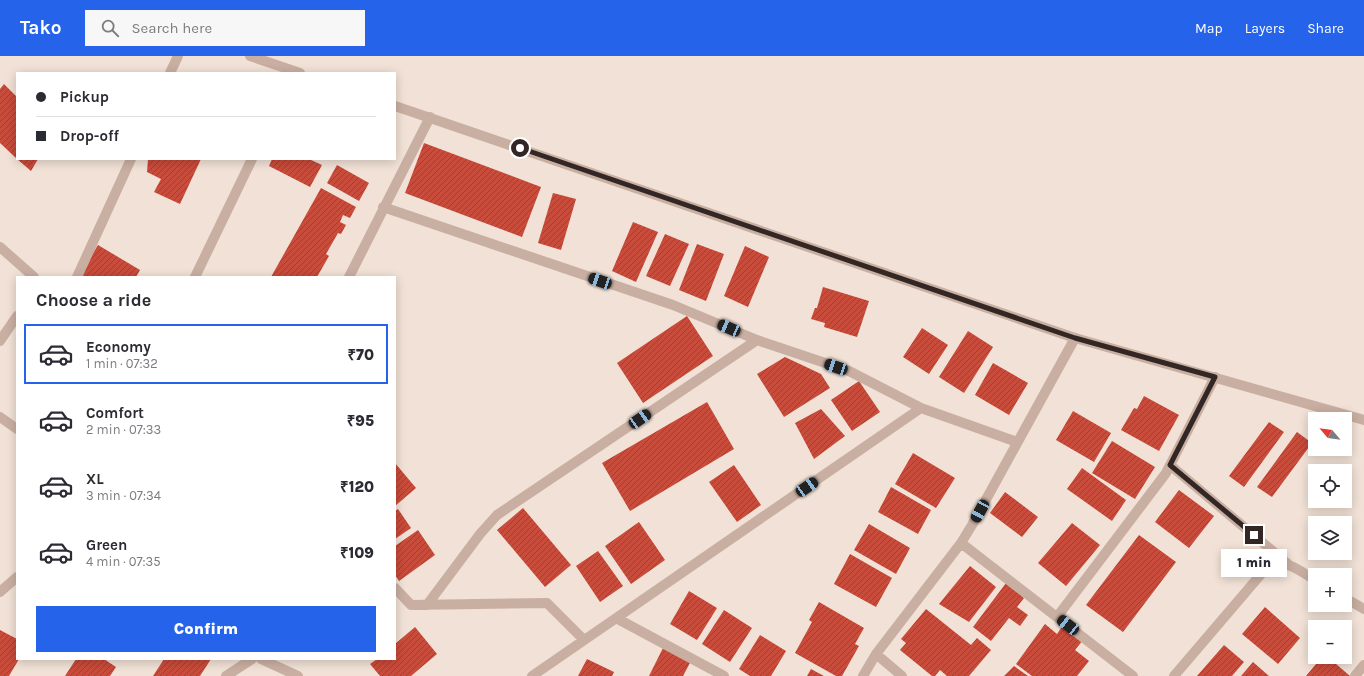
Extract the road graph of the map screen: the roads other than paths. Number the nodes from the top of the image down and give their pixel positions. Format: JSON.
{"nodes":[{"id":1,"x":178,"y":56,"type":"edge"},
{"id":2,"x":250,"y":56,"type":"edge"},
{"id":3,"x":170,"y":72,"type":"edge"},
{"id":4,"x":296,"y":72,"type":"edge"},
{"id":5,"x":396,"y":106,"type":"edge"},
{"id":6,"x":430,"y":117,"type":"junction"},
{"id":7,"x":131,"y":160,"type":"edge"},
{"id":8,"x":252,"y":160,"type":"edge"},
{"id":9,"x":384,"y":208,"type":"junction"},
{"id":10,"x":0,"y":247,"type":"edge"},
{"id":11,"x":33,"y":276,"type":"edge"},
{"id":12,"x":77,"y":276,"type":"edge"},
{"id":13,"x":195,"y":276,"type":"edge"},
{"id":14,"x":350,"y":276,"type":"edge"},
{"id":15,"x":16,"y":317,"type":"edge"},
{"id":16,"x":1075,"y":338,"type":"junction"},
{"id":17,"x":757,"y":340,"type":"junction"},
{"id":18,"x":0,"y":341,"type":"edge"},
{"id":19,"x":1215,"y":377,"type":"junction"},
{"id":20,"x":921,"y":408,"type":"junction"},
{"id":21,"x":0,"y":417,"type":"edge"},
{"id":22,"x":1364,"y":420,"type":"edge"},
{"id":23,"x":16,"y":427,"type":"edge"},
{"id":24,"x":1017,"y":442,"type":"junction"},
{"id":25,"x":1170,"y":465,"type":"junction"},
{"id":26,"x":961,"y":542,"type":"junction"},
{"id":27,"x":1290,"y":565,"type":"junction"},
{"id":28,"x":1308,"y":576,"type":"edge"},
{"id":29,"x":16,"y":578,"type":"edge"},
{"id":30,"x":396,"y":589,"type":"edge"},
{"id":31,"x":0,"y":592,"type":"edge"},
{"id":32,"x":1352,"y":602,"type":"edge"},
{"id":33,"x":427,"y":605,"type":"junction"},
{"id":34,"x":1364,"y":609,"type":"edge"},
{"id":35,"x":1057,"y":617,"type":"junction"},
{"id":36,"x":616,"y":618,"type":"junction"},
{"id":37,"x":584,"y":640,"type":"junction"},
{"id":38,"x":876,"y":654,"type":"junction"},
{"id":39,"x":250,"y":660,"type":"edge"},
{"id":40,"x":263,"y":660,"type":"edge"},
{"id":41,"x":1364,"y":664,"type":"edge"},
{"id":42,"x":226,"y":676,"type":"edge"},
{"id":43,"x":298,"y":676,"type":"edge"},
{"id":44,"x":532,"y":676,"type":"edge"},
{"id":45,"x":724,"y":676,"type":"edge"},
{"id":46,"x":863,"y":676,"type":"edge"},
{"id":47,"x":902,"y":676,"type":"edge"},
{"id":48,"x":1133,"y":676,"type":"edge"},
{"id":49,"x":1174,"y":676,"type":"edge"},
{"id":50,"x":1355,"y":676,"type":"edge"}],
"edges":[{"from":1,"to":3,"type":"street"},
{"from":2,"to":4,"type":"street"},
{"from":5,"to":6,"type":"street"},
{"from":6,"to":9,"type":"street"},
{"from":6,"to":16,"type":"street"},
{"from":7,"to":12,"type":"street"},
{"from":8,"to":13,"type":"street"},
{"from":9,"to":14,"type":"street"},
{"from":9,"to":17,"type":"street"},
{"from":10,"to":11,"type":"street"},
{"from":15,"to":18,"type":"street"},
{"from":16,"to":19,"type":"street"},
{"from":16,"to":24,"type":"street"},
{"from":17,"to":20,"type":"street"},
{"from":17,"to":33,"type":"street"},
{"from":19,"to":22,"type":"street"},
{"from":19,"to":25,"type":"street"},
{"from":20,"to":24,"type":"street"},
{"from":20,"to":36,"type":"street"},
{"from":21,"to":23,"type":"street"},
{"from":24,"to":26,"type":"street"},
{"from":25,"to":27,"type":"street"},
{"from":25,"to":35,"type":"street"},
{"from":26,"to":35,"type":"street"},
{"from":26,"to":38,"type":"street"},
{"from":27,"to":28,"type":"street"},
{"from":27,"to":49,"type":"street"},
{"from":29,"to":31,"type":"street"},
{"from":30,"to":33,"type":"street"},
{"from":32,"to":34,"type":"street"},
{"from":33,"to":37,"type":"street"},
{"from":35,"to":48,"type":"street"},
{"from":36,"to":37,"type":"street"},
{"from":36,"to":45,"type":"street"},
{"from":37,"to":44,"type":"street"},
{"from":38,"to":46,"type":"street"},
{"from":38,"to":47,"type":"street"},
{"from":39,"to":42,"type":"street"},
{"from":40,"to":43,"type":"street"},
{"from":41,"to":50,"type":"street"}]}
